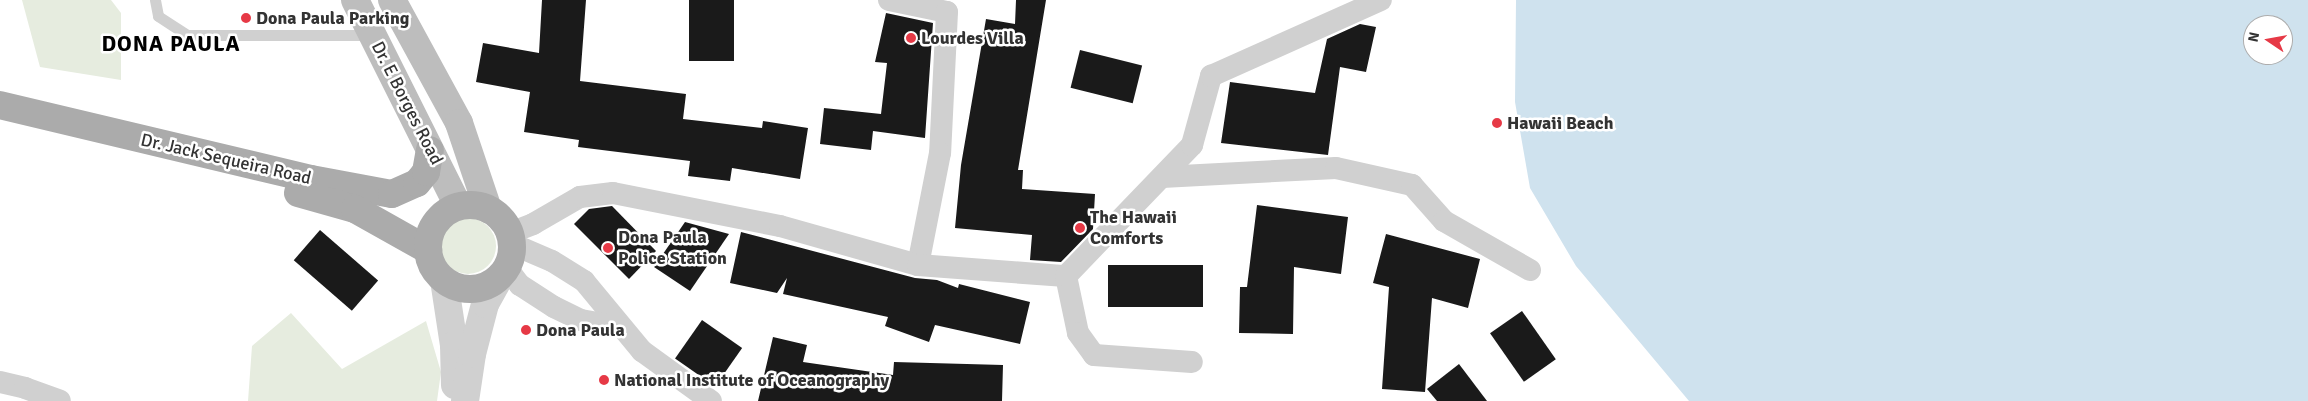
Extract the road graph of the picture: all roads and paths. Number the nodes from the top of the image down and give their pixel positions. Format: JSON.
{"nodes":[{"id":1,"x":155,"y":0,"type":"edge"},
{"id":2,"x":355,"y":0,"type":"edge"},
{"id":3,"x":392,"y":0,"type":"edge"},
{"id":4,"x":1381,"y":0,"type":"edge"},
{"id":5,"x":899,"y":1,"type":"edge"},
{"id":6,"x":372,"y":35,"type":"junction"},
{"id":7,"x":0,"y":105,"type":"edge"},
{"id":8,"x":0,"y":122,"type":"edge"},
{"id":9,"x":430,"y":150,"type":"junction"},
{"id":10,"x":1162,"y":177,"type":"junction"},
{"id":11,"x":392,"y":194,"type":"junction"},
{"id":12,"x":458,"y":206,"type":"junction"},
{"id":13,"x":488,"y":209,"type":"junction"},
{"id":14,"x":428,"y":250,"type":"junction"},
{"id":15,"x":508,"y":255,"type":"junction"},
{"id":16,"x":918,"y":265,"type":"junction"},
{"id":17,"x":1530,"y":270,"type":"dead end"},
{"id":18,"x":1066,"y":276,"type":"junction"},
{"id":19,"x":444,"y":280,"type":"junction"},
{"id":20,"x":619,"y":327,"type":"junction"},
{"id":21,"x":1192,"y":362,"type":"dead end"},
{"id":22,"x":0,"y":382,"type":"edge"},
{"id":23,"x":60,"y":401,"type":"edge"},
{"id":24,"x":455,"y":401,"type":"edge"},
{"id":25,"x":465,"y":401,"type":"edge"},
{"id":26,"x":711,"y":401,"type":"edge"}],
"edges":[{"from":1,"to":6,"type":"lane"},
{"from":2,"to":6,"type":"main road","name":"Dr. E Borges Road"},
{"from":3,"to":13,"type":"main road","name":"Dr. E Borges Road"},
{"from":4,"to":10,"type":"street"},
{"from":5,"to":16,"type":"street"},
{"from":6,"to":9,"type":"main road","name":"Dr. E Borges Road"},
{"from":7,"to":11,"type":"main road","name":"Dr. Jack Sequeira Road"},
{"from":8,"to":14,"type":"main road","name":"Dr. Jack Sequeira Road"},
{"from":9,"to":11,"type":"main road"},
{"from":9,"to":12,"type":"main road","name":"Dr. E Borges Road"},
{"from":10,"to":17,"type":"street"},
{"from":10,"to":18,"type":"street"},
{"from":11,"to":12,"type":"main road","name":"Dr. Jack Sequeira Road"},
{"from":12,"to":13,"type":"main road"},
{"from":12,"to":14,"type":"main road"},
{"from":13,"to":15,"type":"main road"},
{"from":14,"to":19,"type":"main road"},
{"from":15,"to":16,"type":"street"},
{"from":15,"to":19,"type":"main road"},
{"from":15,"to":20,"type":"street"},
{"from":15,"to":20,"type":"street"},
{"from":15,"to":25,"type":"street"},
{"from":16,"to":18,"type":"street"},
{"from":18,"to":21,"type":"street"},
{"from":19,"to":24,"type":"street"},
{"from":20,"to":26,"type":"street"},
{"from":22,"to":23,"type":"street"}]}
